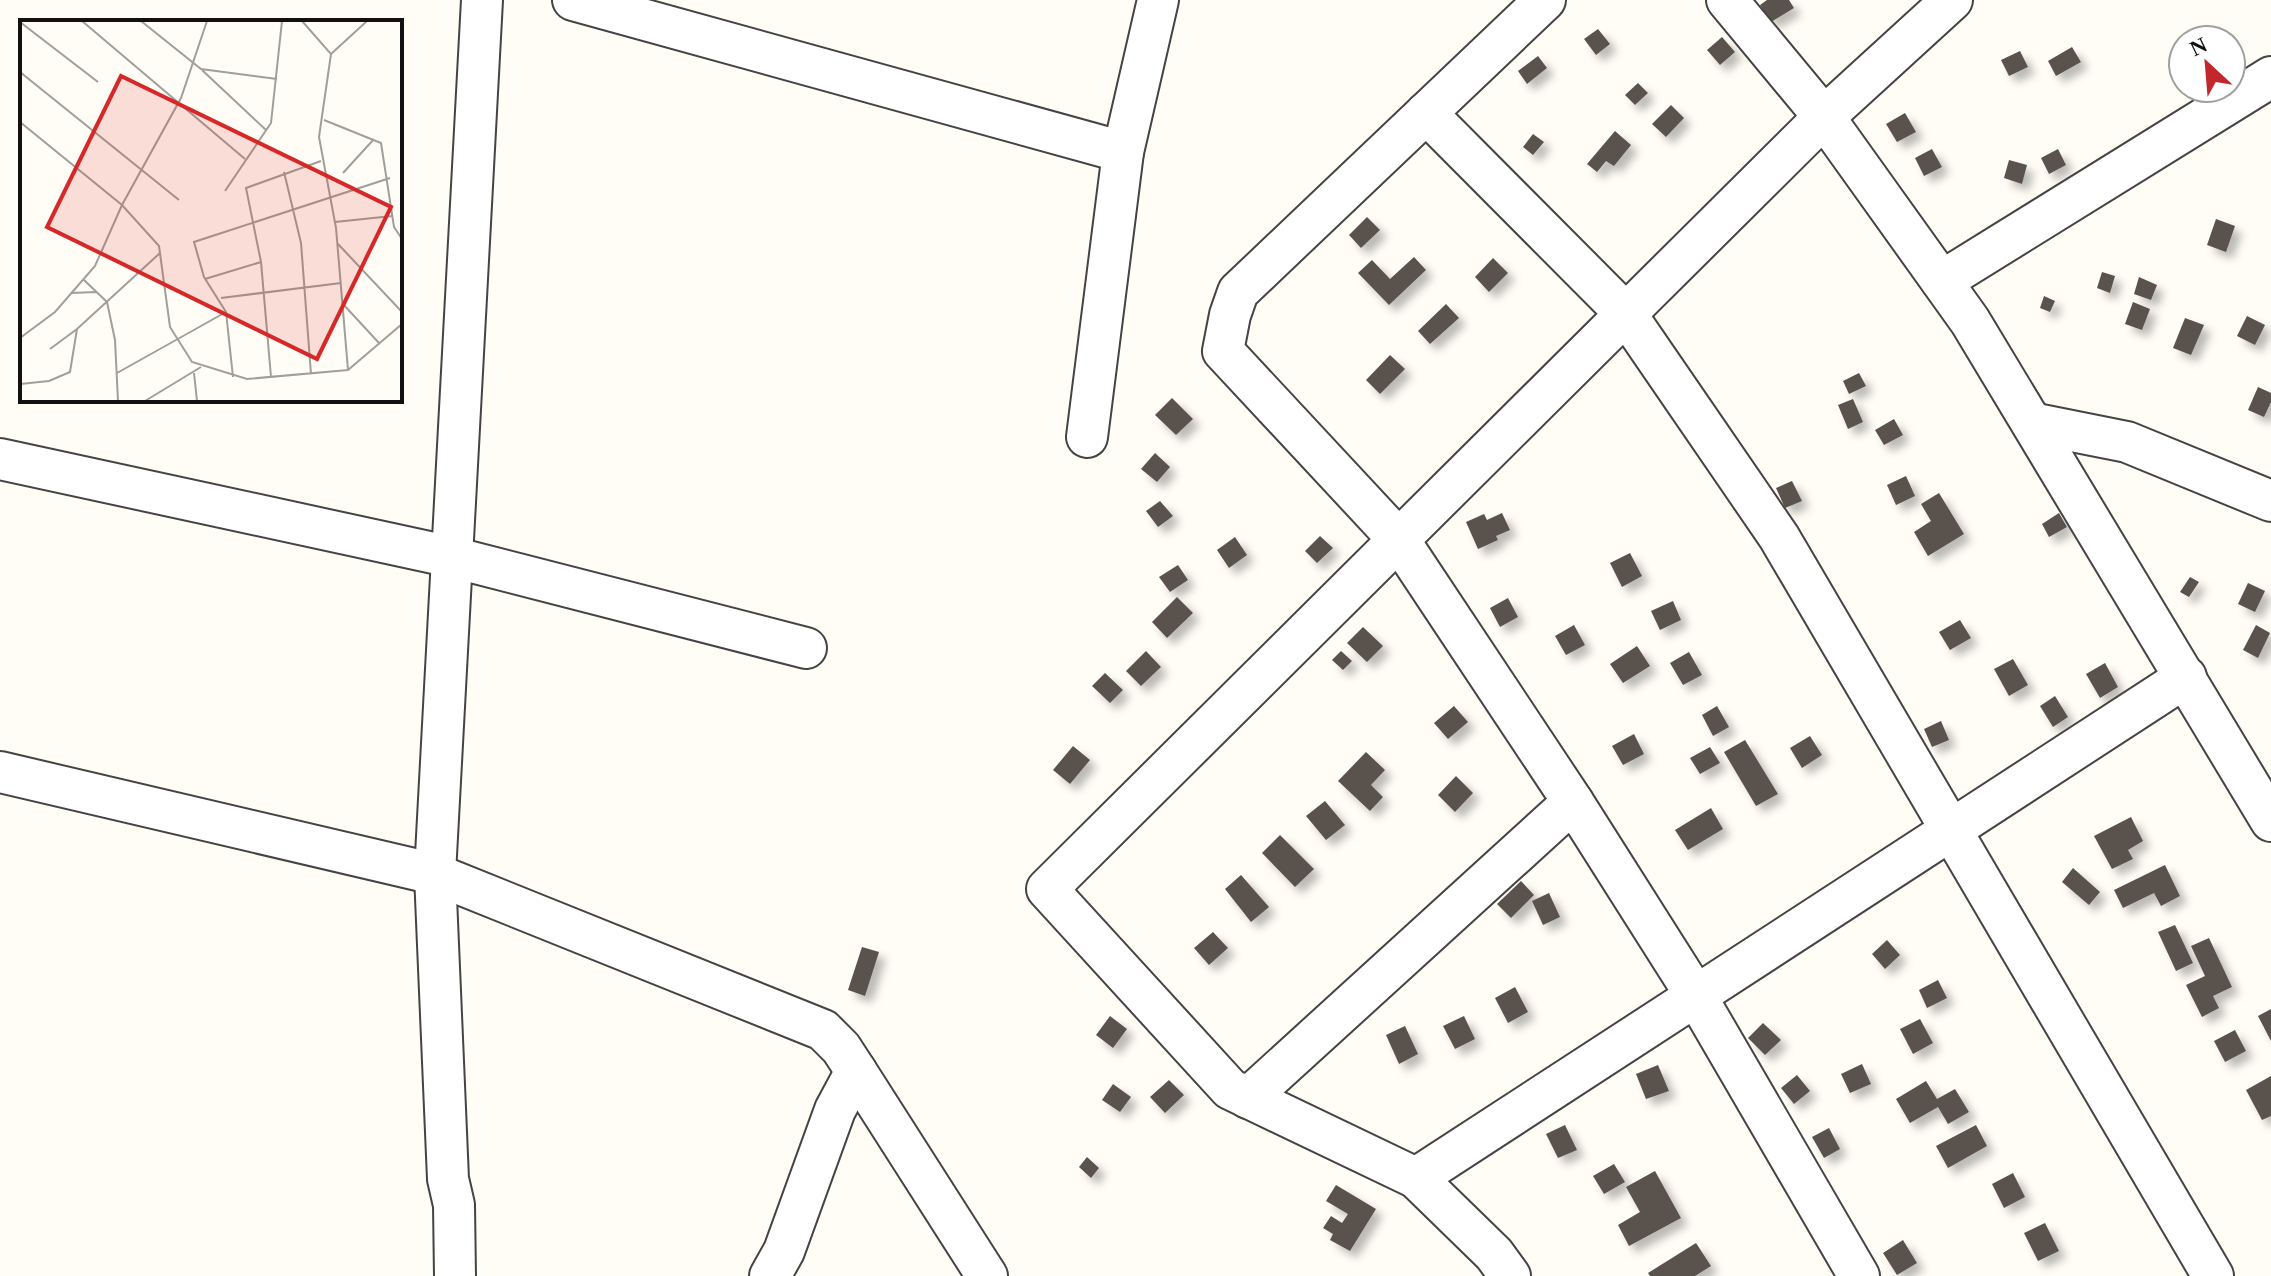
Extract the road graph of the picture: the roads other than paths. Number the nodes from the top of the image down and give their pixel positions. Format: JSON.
{"nodes":[{"id":1,"x":482,"y":0,"type":"edge"},
{"id":2,"x":573,"y":0,"type":"edge"},
{"id":3,"x":1158,"y":0,"type":"edge"},
{"id":4,"x":1545,"y":0,"type":"edge"},
{"id":5,"x":1727,"y":0,"type":"edge"},
{"id":6,"x":1952,"y":0,"type":"edge"},
{"id":7,"x":2271,"y":77,"type":"edge"},
{"id":8,"x":1426,"y":113,"type":"junction"},
{"id":9,"x":1824,"y":117,"type":"junction"},
{"id":10,"x":1123,"y":152,"type":"junction"},
{"id":11,"x":1942,"y":281,"type":"junction"},
{"id":12,"x":1626,"y":314,"type":"junction"},
{"id":13,"x":2032,"y":423,"type":"junction"},
{"id":14,"x":1087,"y":437,"type":"dead end"},
{"id":15,"x":0,"y":459,"type":"edge"},
{"id":16,"x":2271,"y":501,"type":"edge"},
{"id":17,"x":1399,"y":540,"type":"junction"},
{"id":18,"x":452,"y":557,"type":"junction"},
{"id":19,"x":806,"y":648,"type":"dead end"},
{"id":20,"x":2186,"y":677,"type":"junction"},
{"id":21,"x":0,"y":772,"type":"edge"},
{"id":22,"x":1573,"y":802,"type":"junction"},
{"id":23,"x":2270,"y":817,"type":"edge"},
{"id":24,"x":1952,"y":829,"type":"junction"},
{"id":25,"x":435,"y":874,"type":"junction"},
{"id":26,"x":1696,"y":996,"type":"junction"},
{"id":27,"x":856,"y":1071,"type":"junction"},
{"id":28,"x":1248,"y":1098,"type":"junction"},
{"id":29,"x":1416,"y":1178,"type":"junction"},
{"id":30,"x":1495,"y":1269,"type":"edge"},
{"id":31,"x":455,"y":1276,"type":"edge"},
{"id":32,"x":770,"y":1276,"type":"edge"},
{"id":33,"x":987,"y":1276,"type":"edge"},
{"id":34,"x":1859,"y":1276,"type":"edge"},
{"id":35,"x":2213,"y":1276,"type":"edge"}],
"edges":[{"from":1,"to":18,"type":"street"},
{"from":2,"to":10,"type":"street"},
{"from":3,"to":10,"type":"street"},
{"from":4,"to":8,"type":"street"},
{"from":5,"to":9,"type":"street"},
{"from":6,"to":9,"type":"street"},
{"from":7,"to":11,"type":"street"},
{"from":8,"to":12,"type":"street"},
{"from":8,"to":17,"type":"street"},
{"from":9,"to":11,"type":"street"},
{"from":9,"to":12,"type":"street"},
{"from":10,"to":14,"type":"street"},
{"from":11,"to":13,"type":"street"},
{"from":12,"to":17,"type":"street"},
{"from":12,"to":24,"type":"street"},
{"from":13,"to":16,"type":"street"},
{"from":13,"to":20,"type":"street"},
{"from":15,"to":18,"type":"street"},
{"from":17,"to":22,"type":"street"},
{"from":17,"to":28,"type":"street"},
{"from":18,"to":19,"type":"street"},
{"from":18,"to":25,"type":"street"},
{"from":20,"to":23,"type":"street"},
{"from":20,"to":24,"type":"street"},
{"from":21,"to":25,"type":"street"},
{"from":22,"to":26,"type":"street"},
{"from":22,"to":28,"type":"street"},
{"from":24,"to":26,"type":"street"},
{"from":24,"to":35,"type":"street"},
{"from":25,"to":27,"type":"street"},
{"from":25,"to":31,"type":"street"},
{"from":26,"to":29,"type":"street"},
{"from":26,"to":34,"type":"street"},
{"from":27,"to":32,"type":"street"},
{"from":27,"to":33,"type":"street"},
{"from":28,"to":29,"type":"street"},
{"from":29,"to":30,"type":"street"}]}
